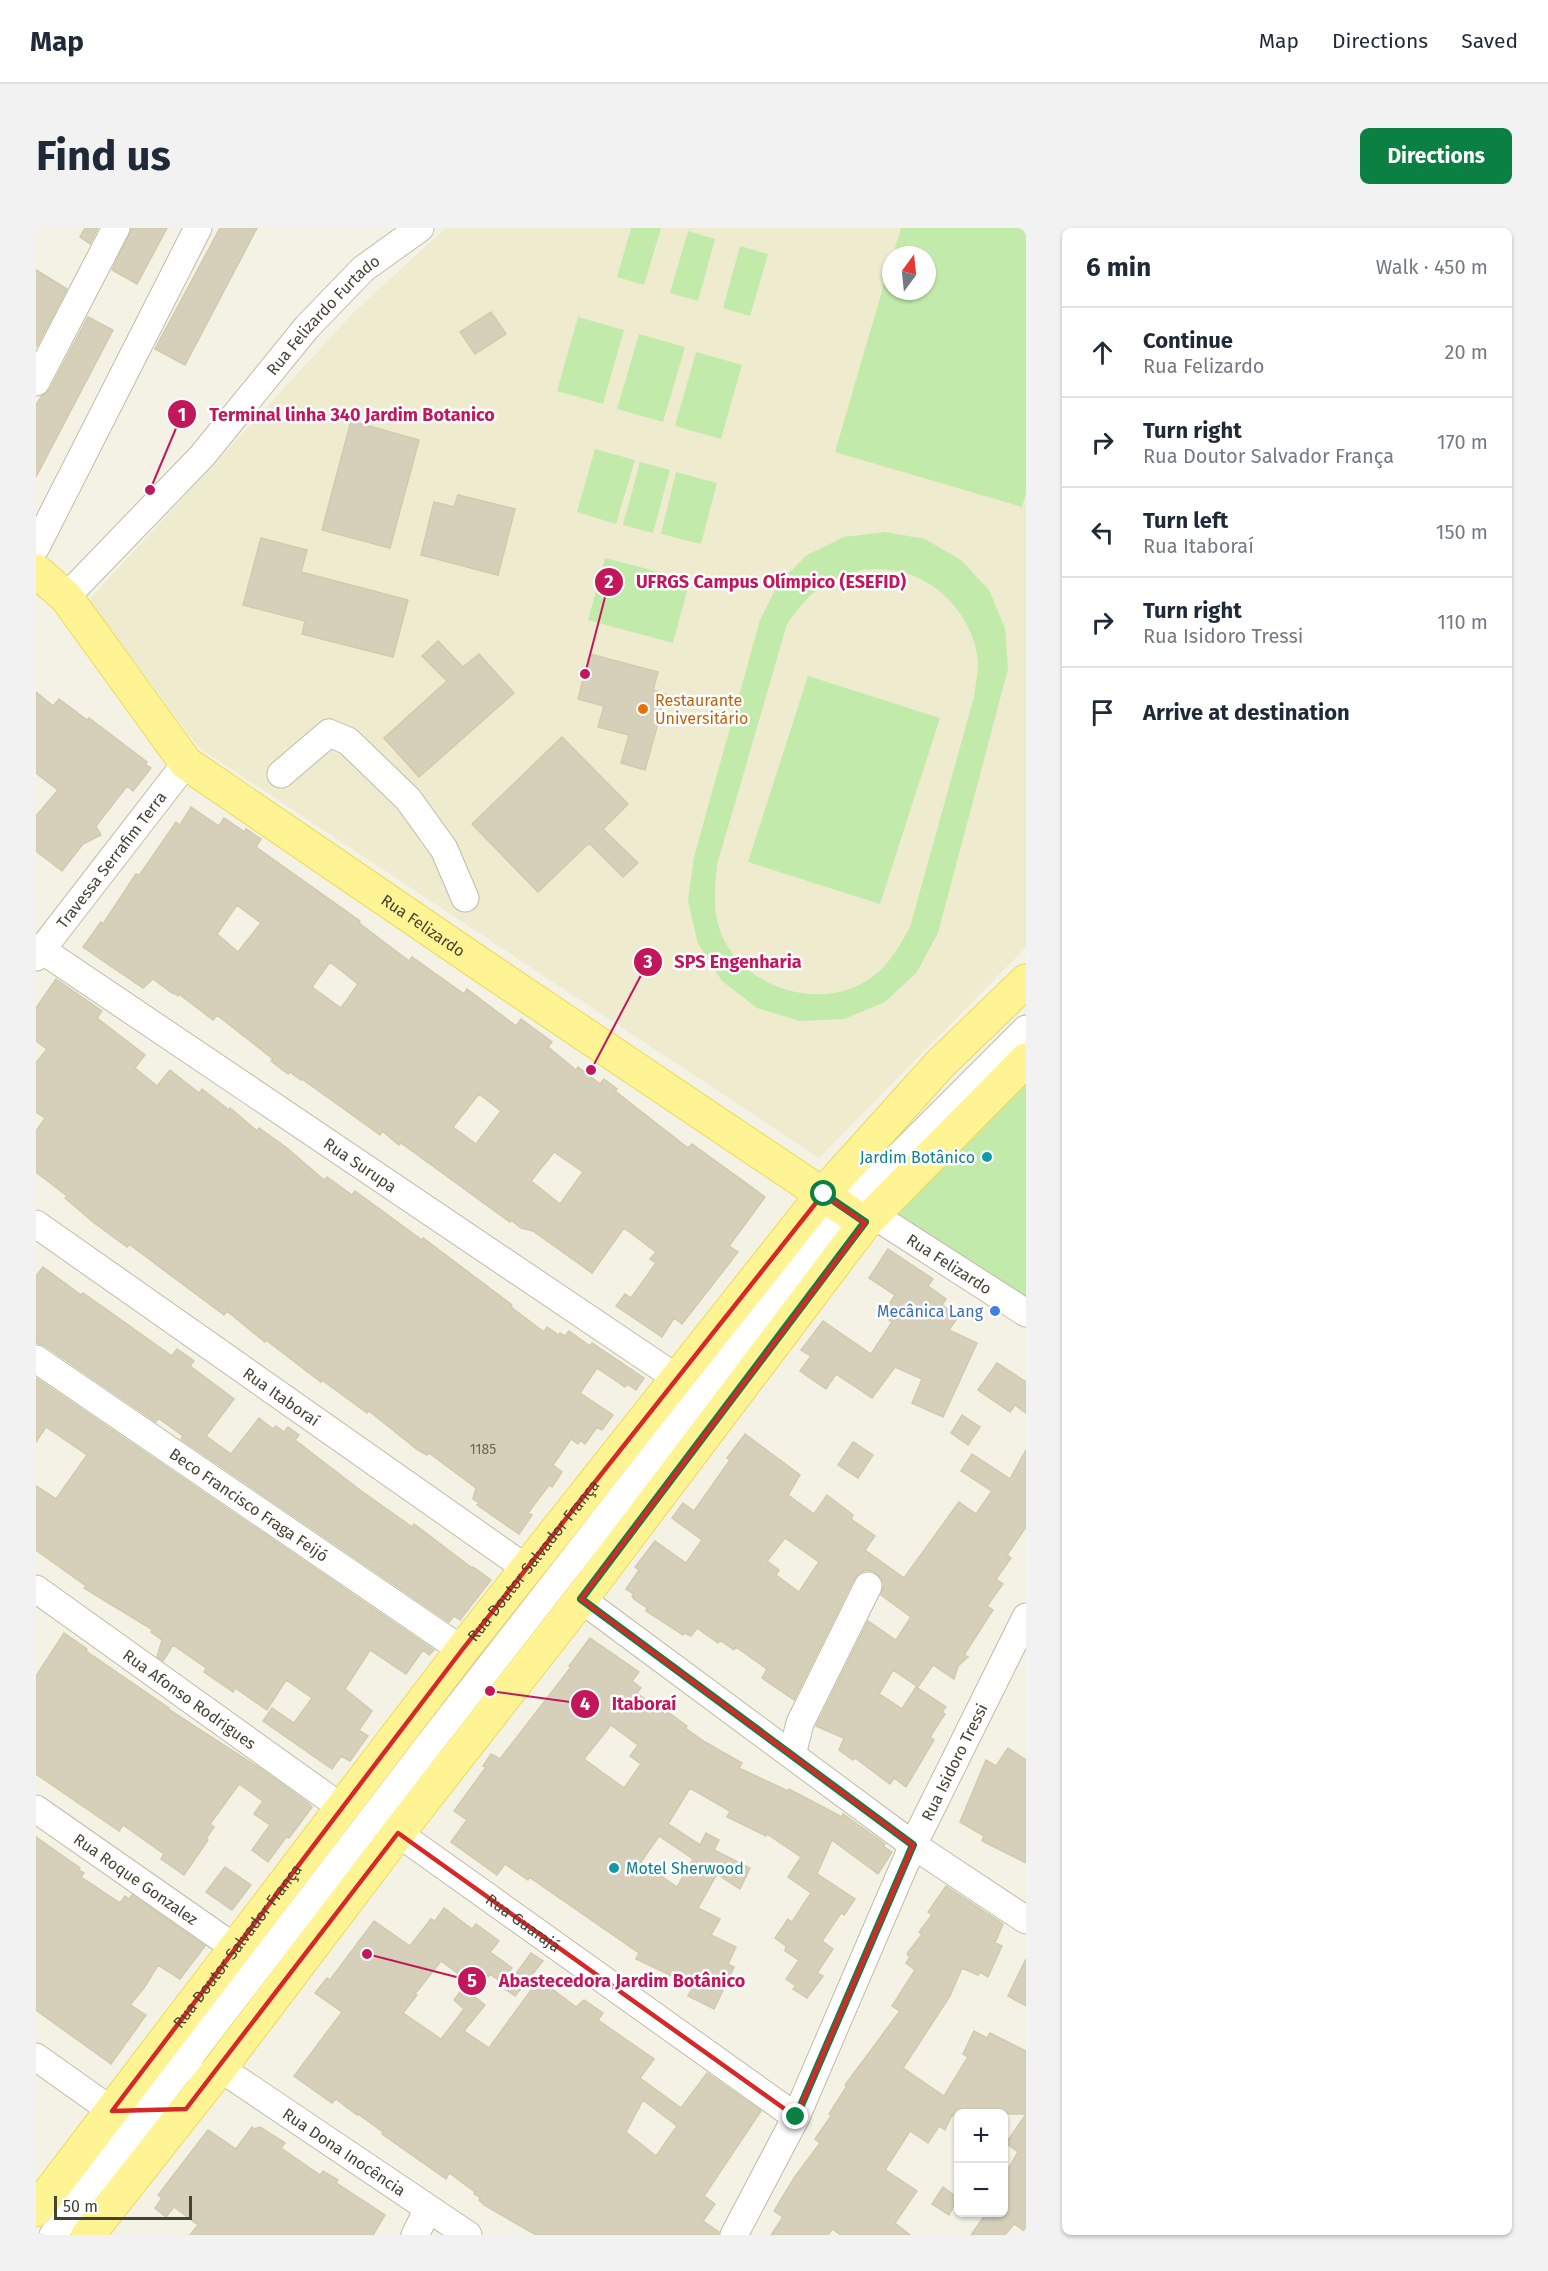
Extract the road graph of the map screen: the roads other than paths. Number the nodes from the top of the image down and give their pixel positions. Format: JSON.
{"nodes":[{"id":1,"x":116,"y":228,"type":"edge"},
{"id":2,"x":198,"y":228,"type":"edge"},
{"id":3,"x":420,"y":228,"type":"edge"},
{"id":4,"x":36,"y":382,"type":"edge"},
{"id":5,"x":36,"y":547,"type":"edge"},
{"id":6,"x":36,"y":571,"type":"edge"},
{"id":7,"x":66,"y":597,"type":"junction"},
{"id":8,"x":186,"y":763,"type":"junction"},
{"id":9,"x":280,"y":774,"type":"dead end"},
{"id":10,"x":465,"y":898,"type":"dead end"},
{"id":11,"x":39,"y":953,"type":"edge"},
{"id":12,"x":1026,"y":981,"type":"edge"},
{"id":13,"x":1026,"y":1029,"type":"edge"},
{"id":14,"x":1026,"y":1060,"type":"edge"},
{"id":15,"x":851,"y":1210,"type":"junction"},
{"id":16,"x":36,"y":1224,"type":"edge"},
{"id":17,"x":1026,"y":1313,"type":"edge"},
{"id":18,"x":36,"y":1359,"type":"edge"},
{"id":19,"x":678,"y":1379,"type":"junction"},
{"id":20,"x":721,"y":1413,"type":"junction"},
{"id":21,"x":637,"y":1477,"type":"junction"},
{"id":22,"x":527,"y":1569,"type":"junction"},
{"id":23,"x":868,"y":1586,"type":"dead end"},
{"id":24,"x":36,"y":1589,"type":"edge"},
{"id":25,"x":581,"y":1599,"type":"junction"},
{"id":26,"x":1026,"y":1617,"type":"edge"},
{"id":27,"x":462,"y":1650,"type":"junction"},
{"id":28,"x":792,"y":1755,"type":"junction"},
{"id":29,"x":342,"y":1808,"type":"junction"},
{"id":30,"x":36,"y":1809,"type":"edge"},
{"id":31,"x":398,"y":1833,"type":"junction"},
{"id":32,"x":913,"y":1845,"type":"junction"},
{"id":33,"x":316,"y":1891,"type":"junction"},
{"id":34,"x":1026,"y":1920,"type":"edge"},
{"id":35,"x":235,"y":1948,"type":"junction"},
{"id":36,"x":281,"y":1986,"type":"junction"},
{"id":37,"x":36,"y":2057,"type":"edge"},
{"id":38,"x":220,"y":2068,"type":"junction"},
{"id":39,"x":186,"y":2109,"type":"junction"},
{"id":40,"x":112,"y":2111,"type":"junction"},
{"id":41,"x":150,"y":2111,"type":"junction"},
{"id":42,"x":796,"y":2117,"type":"junction"},
{"id":43,"x":70,"y":2166,"type":"junction"},
{"id":44,"x":36,"y":2201,"type":"edge"},
{"id":45,"x":428,"y":2209,"type":"junction"},
{"id":46,"x":36,"y":2210,"type":"edge"},
{"id":47,"x":53,"y":2235,"type":"edge"},
{"id":48,"x":88,"y":2235,"type":"edge"},
{"id":49,"x":415,"y":2235,"type":"edge"},
{"id":50,"x":468,"y":2235,"type":"edge"},
{"id":51,"x":734,"y":2235,"type":"edge"}],
"edges":[{"from":1,"to":4,"type":"street"},
{"from":2,"to":5,"type":"street"},
{"from":3,"to":7,"type":"street","name":"Rua Felizardo Furtado"},
{"from":6,"to":7,"type":"main road","name":"Rua Felizardo"},
{"from":7,"to":8,"type":"main road","name":"Rua Felizardo"},
{"from":8,"to":11,"type":"street","name":"Travessa Serrafim Terra"},
{"from":8,"to":15,"type":"main road","name":"Rua Felizardo"},
{"from":9,"to":10,"type":"street"},
{"from":11,"to":19,"type":"street","name":"Rua Surupa"},
{"from":12,"to":15,"type":"main road","name":"Rua Doutor Salvador França"},
{"from":13,"to":15,"type":"street"},
{"from":14,"to":15,"type":"main road","name":"Rua Doutor Salvador França"},
{"from":15,"to":17,"type":"street","name":"Rua Felizardo"},
{"from":15,"to":19,"type":"main road","name":"Rua Doutor Salvador França"},
{"from":15,"to":20,"type":"main road","name":"Rua Doutor Salvador França"},
{"from":15,"to":21,"type":"street"},
{"from":16,"to":22,"type":"street","name":"Rua Itaboraí"},
{"from":18,"to":27,"type":"street","name":"Beco Francisco Fraga Feijó"},
{"from":19,"to":21,"type":"street"},
{"from":19,"to":22,"type":"main road","name":"Rua Doutor Salvador França"},
{"from":20,"to":21,"type":"street"},
{"from":20,"to":25,"type":"main road","name":"Rua Doutor Salvador França"},
{"from":21,"to":33,"type":"street"},
{"from":22,"to":27,"type":"main road","name":"Rua Doutor Salvador França"},
{"from":23,"to":28,"type":"street"},
{"from":24,"to":29,"type":"street","name":"Rua Afonso Rodrigues"},
{"from":25,"to":28,"type":"street"},
{"from":25,"to":31,"type":"main road","name":"Rua Doutor Salvador França"},
{"from":26,"to":32,"type":"street","name":"Rua Isidoro Tressi"},
{"from":27,"to":29,"type":"main road","name":"Rua Doutor Salvador França"},
{"from":28,"to":32,"type":"street"},
{"from":29,"to":35,"type":"main road","name":"Rua Doutor Salvador França"},
{"from":30,"to":35,"type":"street","name":"Rua Roque Gonzalez"},
{"from":31,"to":36,"type":"main road","name":"Rua Doutor Salvador França"},
{"from":31,"to":42,"type":"street","name":"Rua Guarajá"},
{"from":32,"to":34,"type":"street"},
{"from":32,"to":42,"type":"street","name":"Rua Isidoro Tressi"},
{"from":33,"to":36,"type":"street"},
{"from":33,"to":41,"type":"street"},
{"from":35,"to":40,"type":"main road","name":"Rua Doutor Salvador França"},
{"from":36,"to":38,"type":"main road","name":"Rua Doutor Salvador França"},
{"from":37,"to":40,"type":"street"},
{"from":38,"to":39,"type":"main road","name":"Rua Doutor Salvador França"},
{"from":38,"to":41,"type":"street"},
{"from":38,"to":45,"type":"street","name":"Rua Dona Inocência"},
{"from":39,"to":41,"type":"street"},
{"from":39,"to":48,"type":"main road","name":"Rua Doutor Salvador França"},
{"from":40,"to":41,"type":"street"},
{"from":40,"to":43,"type":"main road","name":"Rua Doutor Salvador França"},
{"from":41,"to":47,"type":"street"},
{"from":42,"to":51,"type":"street","name":"Rua Isidoro Tressi"},
{"from":43,"to":44,"type":"main road","name":"Rua Doutor Salvador França"},
{"from":43,"to":46,"type":"main road","name":"Rua Doutor Salvador França"},
{"from":45,"to":49,"type":"street"},
{"from":45,"to":50,"type":"street","name":"Rua Dona Inocência"}]}
